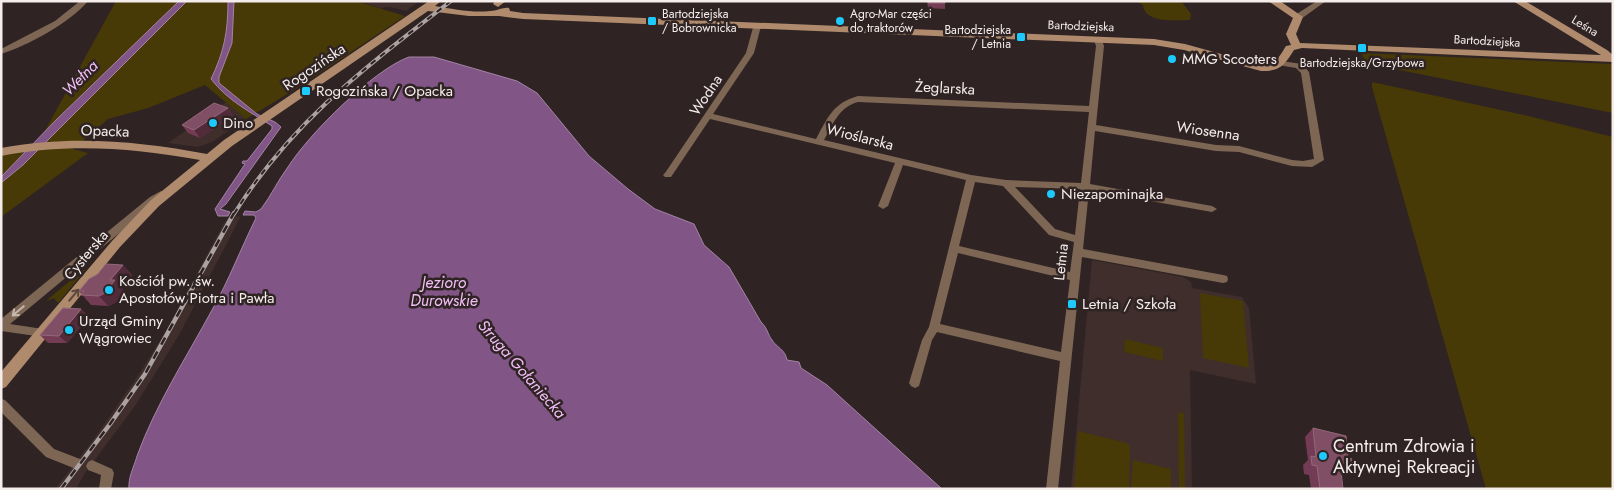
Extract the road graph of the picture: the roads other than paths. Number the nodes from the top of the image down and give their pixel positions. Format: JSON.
{"nodes":[{"id":1,"x":84,"y":1,"type":"edge"},
{"id":2,"x":1273,"y":1,"type":"edge"},
{"id":3,"x":1322,"y":1,"type":"edge"},
{"id":4,"x":1518,"y":1,"type":"edge"},
{"id":5,"x":432,"y":5,"type":"edge"},
{"id":6,"x":500,"y":6,"type":"edge"},
{"id":7,"x":1298,"y":18,"type":"junction"},
{"id":8,"x":757,"y":26,"type":"junction"},
{"id":9,"x":1098,"y":40,"type":"junction"},
{"id":10,"x":1296,"y":46,"type":"junction"},
{"id":11,"x":1,"y":52,"type":"edge"},
{"id":12,"x":1612,"y":59,"type":"edge"},
{"id":13,"x":1281,"y":63,"type":"junction"},
{"id":14,"x":1093,"y":109,"type":"junction"},
{"id":15,"x":708,"y":116,"type":"junction"},
{"id":16,"x":1091,"y":127,"type":"junction"},
{"id":17,"x":819,"y":142,"type":"junction"},
{"id":18,"x":1,"y":152,"type":"edge"},
{"id":19,"x":208,"y":158,"type":"junction"},
{"id":20,"x":900,"y":162,"type":"junction"},
{"id":21,"x":668,"y":175,"type":"dead end"},
{"id":22,"x":971,"y":178,"type":"junction"},
{"id":23,"x":1006,"y":183,"type":"junction"},
{"id":24,"x":1085,"y":186,"type":"junction"},
{"id":25,"x":171,"y":189,"type":"junction"},
{"id":26,"x":883,"y":206,"type":"dead end"},
{"id":27,"x":1212,"y":209,"type":"dead end"},
{"id":28,"x":1079,"y":240,"type":"junction"},
{"id":29,"x":954,"y":248,"type":"junction"},
{"id":30,"x":1078,"y":252,"type":"junction"},
{"id":31,"x":82,"y":257,"type":"junction"},
{"id":32,"x":100,"y":263,"type":"junction"},
{"id":33,"x":1075,"y":277,"type":"junction"},
{"id":34,"x":1223,"y":278,"type":"dead end"},
{"id":35,"x":1,"y":326,"type":"edge"},
{"id":36,"x":934,"y":327,"type":"junction"},
{"id":37,"x":43,"y":333,"type":"junction"},
{"id":38,"x":1066,"y":358,"type":"junction"},
{"id":39,"x":1,"y":383,"type":"edge"},
{"id":40,"x":916,"y":383,"type":"dead end"},
{"id":41,"x":1,"y":404,"type":"edge"},
{"id":42,"x":76,"y":463,"type":"dead end"},
{"id":43,"x":92,"y":466,"type":"dead end"},
{"id":44,"x":105,"y":489,"type":"edge"},
{"id":45,"x":1052,"y":489,"type":"edge"}],
"edges":[{"from":1,"to":11,"type":"street"},
{"from":2,"to":7,"type":"street"},
{"from":3,"to":7,"type":"street"},
{"from":4,"to":12,"type":"street","name":"Leśna"},
{"from":5,"to":6,"type":"street","name":"Bartodziejska"},
{"from":5,"to":19,"type":"street","name":"Rogozińska"},
{"from":6,"to":8,"type":"street","name":"Bartodziejska"},
{"from":7,"to":10,"type":"street"},
{"from":8,"to":9,"type":"street","name":"Bartodziejska"},
{"from":8,"to":15,"type":"street","name":"Wodna"},
{"from":9,"to":13,"type":"street","name":"Bartodziejska"},
{"from":9,"to":14,"type":"street","name":"Letnia"},
{"from":10,"to":12,"type":"street","name":"Bartodziejska"},
{"from":10,"to":13,"type":"street"},
{"from":13,"to":16,"type":"street","name":"Wiosenna"},
{"from":14,"to":16,"type":"street","name":"Letnia"},
{"from":14,"to":17,"type":"street","name":"Żeglarska"},
{"from":15,"to":17,"type":"street","name":"Wioślarska"},
{"from":15,"to":21,"type":"street","name":"Wodna"},
{"from":16,"to":24,"type":"street","name":"Letnia"},
{"from":17,"to":20,"type":"street","name":"Wioślarska"},
{"from":18,"to":19,"type":"street","name":"Opacka"},
{"from":19,"to":25,"type":"street","name":"Cysterska"},
{"from":20,"to":22,"type":"street","name":"Wioślarska"},
{"from":20,"to":26,"type":"street"},
{"from":22,"to":23,"type":"street","name":"Wioślarska"},
{"from":22,"to":29,"type":"street"},
{"from":23,"to":24,"type":"street","name":"Wioślarska"},
{"from":23,"to":28,"type":"street"},
{"from":24,"to":27,"type":"street","name":"Wioślarska"},
{"from":24,"to":28,"type":"street","name":"Letnia"},
{"from":25,"to":31,"type":"street"},
{"from":25,"to":32,"type":"street","name":"Cysterska"},
{"from":28,"to":30,"type":"street","name":"Letnia"},
{"from":29,"to":33,"type":"street"},
{"from":29,"to":36,"type":"street"},
{"from":30,"to":33,"type":"street","name":"Letnia"},
{"from":30,"to":34,"type":"street"},
{"from":31,"to":32,"type":"street"},
{"from":31,"to":35,"type":"street","one_way":true},
{"from":37,"to":32,"type":"street","name":"Cysterska","one_way":true},
{"from":33,"to":38,"type":"street","name":"Letnia"},
{"from":35,"to":37,"type":"street"},
{"from":36,"to":38,"type":"street"},
{"from":36,"to":40,"type":"street"},
{"from":37,"to":39,"type":"street","name":"Cysterska"},
{"from":38,"to":45,"type":"street","name":"Letnia"},
{"from":41,"to":42,"type":"street"},
{"from":43,"to":44,"type":"street"}]}
